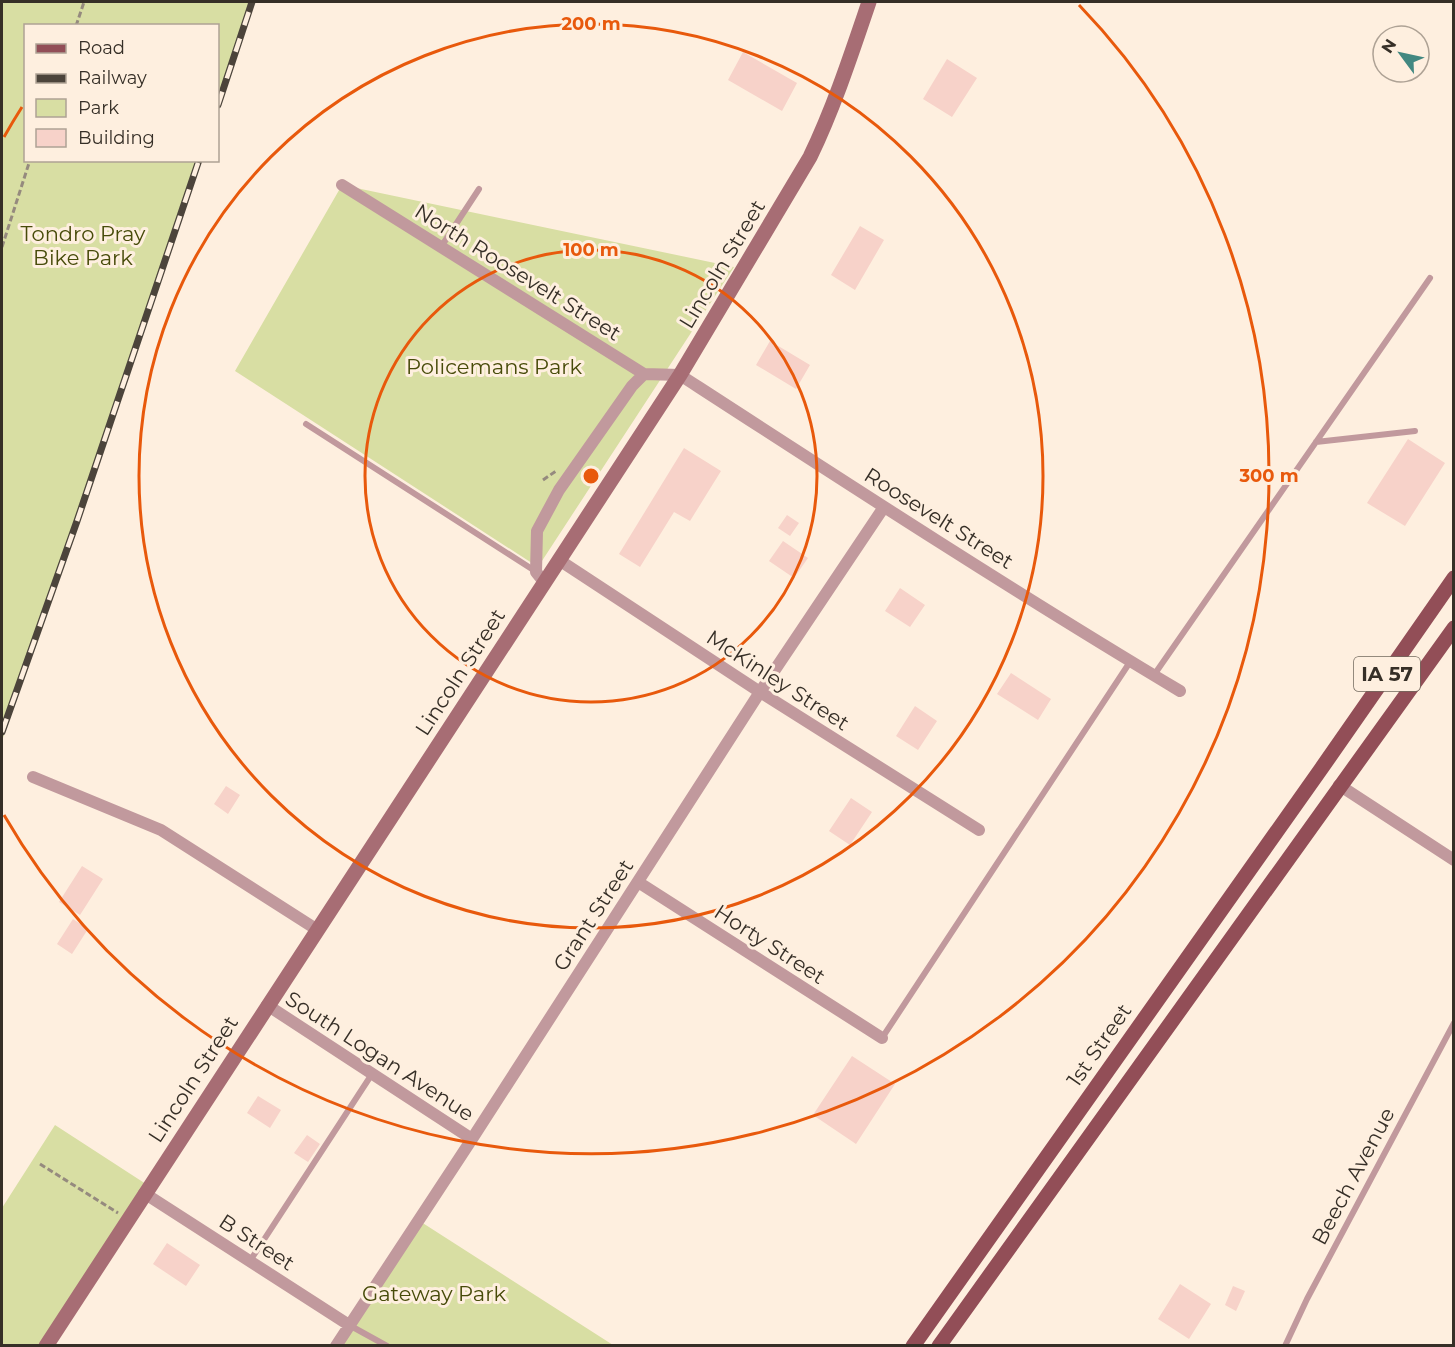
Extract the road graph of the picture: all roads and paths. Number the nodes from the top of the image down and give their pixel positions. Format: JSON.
{"nodes":[{"id":1,"x":84,"y":2,"type":"edge"},
{"id":2,"x":869,"y":2,"type":"edge"},
{"id":3,"x":77,"y":24,"type":"edge"},
{"id":4,"x":29,"y":162,"type":"edge"},
{"id":5,"x":342,"y":184,"type":"dead end"},
{"id":6,"x":479,"y":189,"type":"dead end"},
{"id":7,"x":2,"y":247,"type":"edge"},
{"id":8,"x":441,"y":247,"type":"junction"},
{"id":9,"x":1430,"y":278,"type":"dead end"},
{"id":10,"x":644,"y":374,"type":"junction"},
{"id":11,"x":680,"y":375,"type":"junction"},
{"id":12,"x":306,"y":424,"type":"dead end"},
{"id":13,"x":1415,"y":431,"type":"dead end"},
{"id":14,"x":1316,"y":442,"type":"junction"},
{"id":15,"x":884,"y":507,"type":"junction"},
{"id":16,"x":559,"y":560,"type":"junction"},
{"id":17,"x":540,"y":577,"type":"junction"},
{"id":18,"x":1454,"y":578,"type":"edge"},
{"id":19,"x":1454,"y":628,"type":"edge"},
{"id":20,"x":1130,"y":662,"type":"junction"},
{"id":21,"x":1154,"y":675,"type":"junction"},
{"id":22,"x":1180,"y":691,"type":"dead end"},
{"id":23,"x":760,"y":692,"type":"junction"},
{"id":24,"x":33,"y":777,"type":"dead end"},
{"id":25,"x":1339,"y":785,"type":"junction"},
{"id":26,"x":979,"y":830,"type":"dead end"},
{"id":27,"x":1454,"y":861,"type":"edge"},
{"id":28,"x":638,"y":882,"type":"junction"},
{"id":29,"x":316,"y":929,"type":"junction"},
{"id":30,"x":267,"y":1005,"type":"junction"},
{"id":31,"x":1454,"y":1023,"type":"edge"},
{"id":32,"x":882,"y":1038,"type":"joint"},
{"id":33,"x":372,"y":1074,"type":"junction"},
{"id":34,"x":472,"y":1139,"type":"junction"},
{"id":35,"x":40,"y":1164,"type":"dead end"},
{"id":36,"x":144,"y":1193,"type":"junction"},
{"id":37,"x":127,"y":1219,"type":"junction"},
{"id":38,"x":250,"y":1261,"type":"junction"},
{"id":39,"x":349,"y":1325,"type":"junction"},
{"id":40,"x":46,"y":1346,"type":"edge"},
{"id":41,"x":336,"y":1346,"type":"edge"},
{"id":42,"x":387,"y":1346,"type":"edge"},
{"id":43,"x":913,"y":1346,"type":"edge"},
{"id":44,"x":939,"y":1346,"type":"edge"},
{"id":45,"x":1285,"y":1346,"type":"edge"}],
"edges":[{"from":1,"to":3,"type":"path"},
{"from":2,"to":11,"type":"main road","name":"Lincoln Street"},
{"from":4,"to":7,"type":"path"},
{"from":5,"to":8,"type":"street","name":"North Roosevelt Street"},
{"from":6,"to":8,"type":"lane"},
{"from":8,"to":10,"type":"street","name":"North Roosevelt Street"},
{"from":9,"to":14,"type":"lane"},
{"from":10,"to":11,"type":"street"},
{"from":10,"to":17,"type":"street"},
{"from":11,"to":15,"type":"street","name":"Roosevelt Street"},
{"from":11,"to":16,"type":"main road","name":"Lincoln Street"},
{"from":12,"to":17,"type":"lane"},
{"from":13,"to":14,"type":"lane"},
{"from":14,"to":21,"type":"lane"},
{"from":15,"to":20,"type":"street","name":"Roosevelt Street"},
{"from":15,"to":23,"type":"street","name":"Grant Street"},
{"from":16,"to":17,"type":"main road","name":"Lincoln Street"},
{"from":16,"to":23,"type":"street","name":"McKinley Street"},
{"from":17,"to":29,"type":"main road","name":"Lincoln Street"},
{"from":18,"to":43,"type":"main road","name":"1st Street","number":"IA 57"},
{"from":19,"to":25,"type":"main road","number":"IA 57"},
{"from":20,"to":21,"type":"street","name":"Roosevelt Street"},
{"from":20,"to":32,"type":"lane"},
{"from":21,"to":22,"type":"street","name":"Roosevelt Street"},
{"from":23,"to":26,"type":"street","name":"McKinley Street"},
{"from":23,"to":28,"type":"street","name":"Grant Street"},
{"from":24,"to":29,"type":"street"},
{"from":25,"to":27,"type":"street"},
{"from":25,"to":44,"type":"main road"},
{"from":28,"to":32,"type":"street","name":"Horty Street"},
{"from":28,"to":34,"type":"street","name":"Grant Street"},
{"from":29,"to":30,"type":"main road","name":"Lincoln Street"},
{"from":30,"to":33,"type":"street","name":"South Logan Avenue"},
{"from":30,"to":36,"type":"main road","name":"Lincoln Street"},
{"from":31,"to":45,"type":"lane","name":"Beech Avenue"},
{"from":33,"to":34,"type":"street","name":"South Logan Avenue"},
{"from":33,"to":38,"type":"lane"},
{"from":34,"to":39,"type":"street","name":"Grant Street"},
{"from":35,"to":37,"type":"path"},
{"from":36,"to":37,"type":"main road","name":"Lincoln Street"},
{"from":36,"to":38,"type":"street","name":"B Street"},
{"from":37,"to":40,"type":"main road","name":"Lincoln Street"},
{"from":38,"to":39,"type":"street","name":"B Street"},
{"from":39,"to":41,"type":"street","name":"Grant Street"},
{"from":39,"to":42,"type":"lane"}]}
